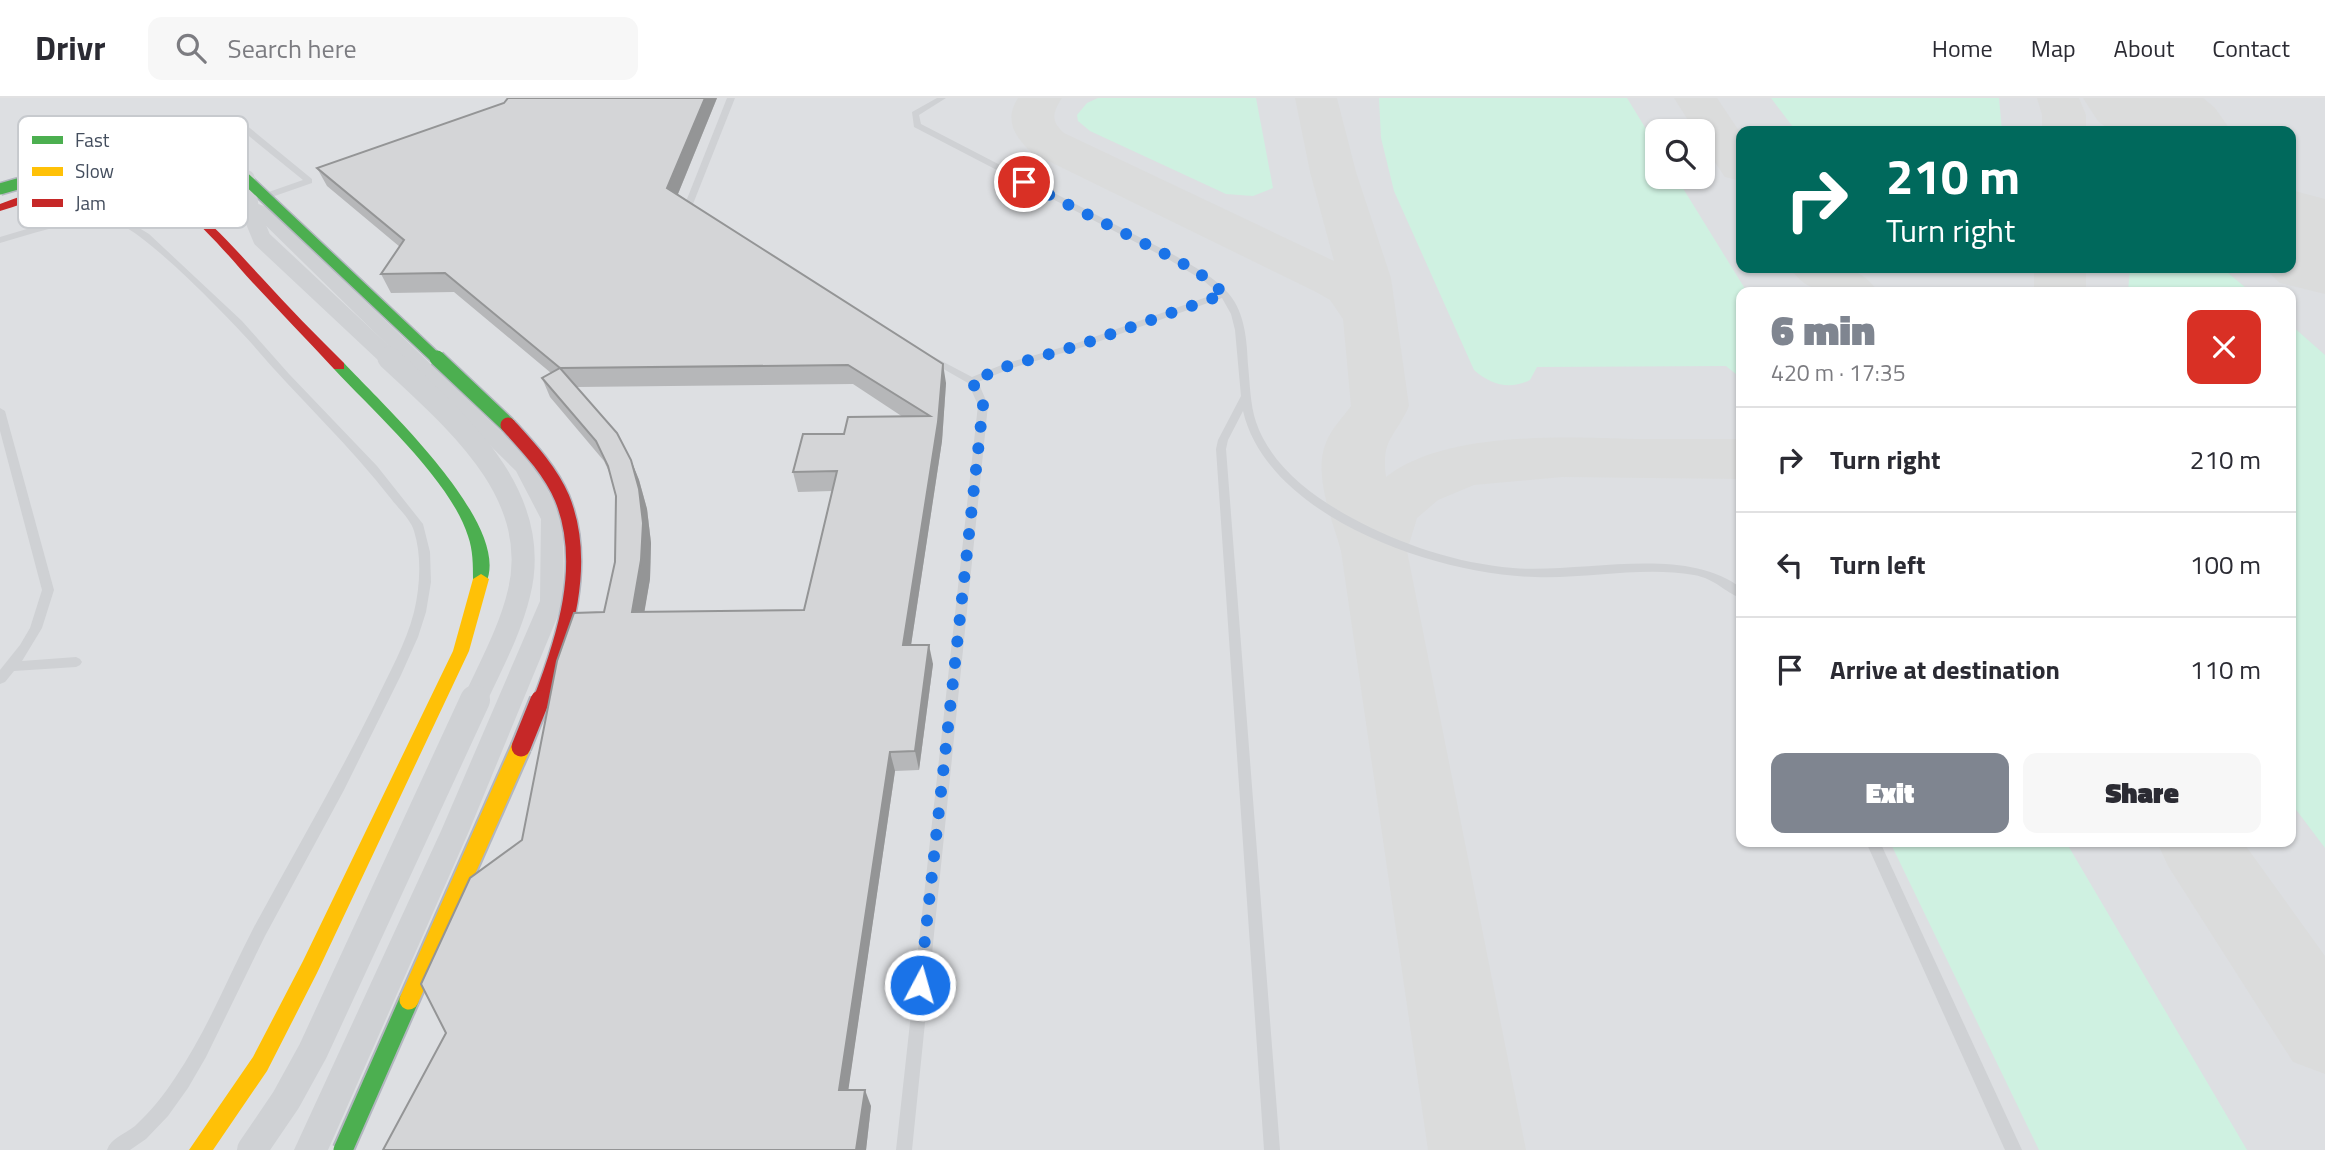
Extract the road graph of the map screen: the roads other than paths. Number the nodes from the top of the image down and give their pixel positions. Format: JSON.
{"nodes":[{"id":1,"x":731,"y":98,"type":"edge"},
{"id":2,"x":943,"y":98,"type":"edge"},
{"id":3,"x":248,"y":131,"type":"edge"},
{"id":4,"x":248,"y":181,"type":"edge"},
{"id":5,"x":18,"y":185,"type":"edge"},
{"id":6,"x":0,"y":190,"type":"edge"},
{"id":7,"x":18,"y":202,"type":"edge"},
{"id":8,"x":248,"y":204,"type":"edge"},
{"id":9,"x":248,"y":206,"type":"edge"},
{"id":10,"x":0,"y":208,"type":"edge"},
{"id":11,"x":248,"y":209,"type":"edge"},
{"id":12,"x":715,"y":225,"type":"edge"},
{"id":13,"x":40,"y":228,"type":"edge"},
{"id":14,"x":133,"y":228,"type":"edge"},
{"id":15,"x":209,"y":228,"type":"edge"},
{"id":16,"x":0,"y":240,"type":"edge"},
{"id":17,"x":1225,"y":294,"type":"junction"},
{"id":18,"x":915,"y":350,"type":"edge"},
{"id":19,"x":972,"y":381,"type":"junction"},
{"id":20,"x":1245,"y":397,"type":"junction"},
{"id":21,"x":0,"y":411,"type":"edge"},
{"id":22,"x":1736,"y":590,"type":"edge"},
{"id":23,"x":76,"y":662,"type":"dead end"},
{"id":24,"x":11,"y":666,"type":"junction"},
{"id":25,"x":0,"y":680,"type":"edge"},
{"id":26,"x":1874,"y":847,"type":"edge"},
{"id":27,"x":115,"y":1150,"type":"edge"},
{"id":28,"x":200,"y":1150,"type":"edge"},
{"id":29,"x":252,"y":1150,"type":"edge"},
{"id":30,"x":311,"y":1150,"type":"edge"},
{"id":31,"x":343,"y":1150,"type":"edge"},
{"id":32,"x":904,"y":1150,"type":"edge"},
{"id":33,"x":1272,"y":1150,"type":"edge"},
{"id":34,"x":2014,"y":1150,"type":"edge"}],
"edges":[{"from":1,"to":12,"type":"lane"},
{"from":2,"to":17,"type":"lane"},
{"from":3,"to":8,"type":"lane"},
{"from":4,"to":31,"type":"main road","bridge":true},
{"from":5,"to":6,"type":"main road","bridge":true},
{"from":7,"to":10,"type":"main road"},
{"from":9,"to":30,"type":"street"},
{"from":11,"to":29,"type":"street","bridge":true},
{"from":13,"to":16,"type":"lane"},
{"from":14,"to":27,"type":"lane"},
{"from":15,"to":28,"type":"main road"},
{"from":17,"to":19,"type":"lane"},
{"from":17,"to":20,"type":"lane"},
{"from":18,"to":19,"type":"lane"},
{"from":19,"to":32,"type":"lane"},
{"from":20,"to":22,"type":"lane"},
{"from":20,"to":33,"type":"lane"},
{"from":21,"to":24,"type":"lane"},
{"from":23,"to":24,"type":"lane"},
{"from":24,"to":25,"type":"lane"},
{"from":26,"to":34,"type":"lane"}]}
